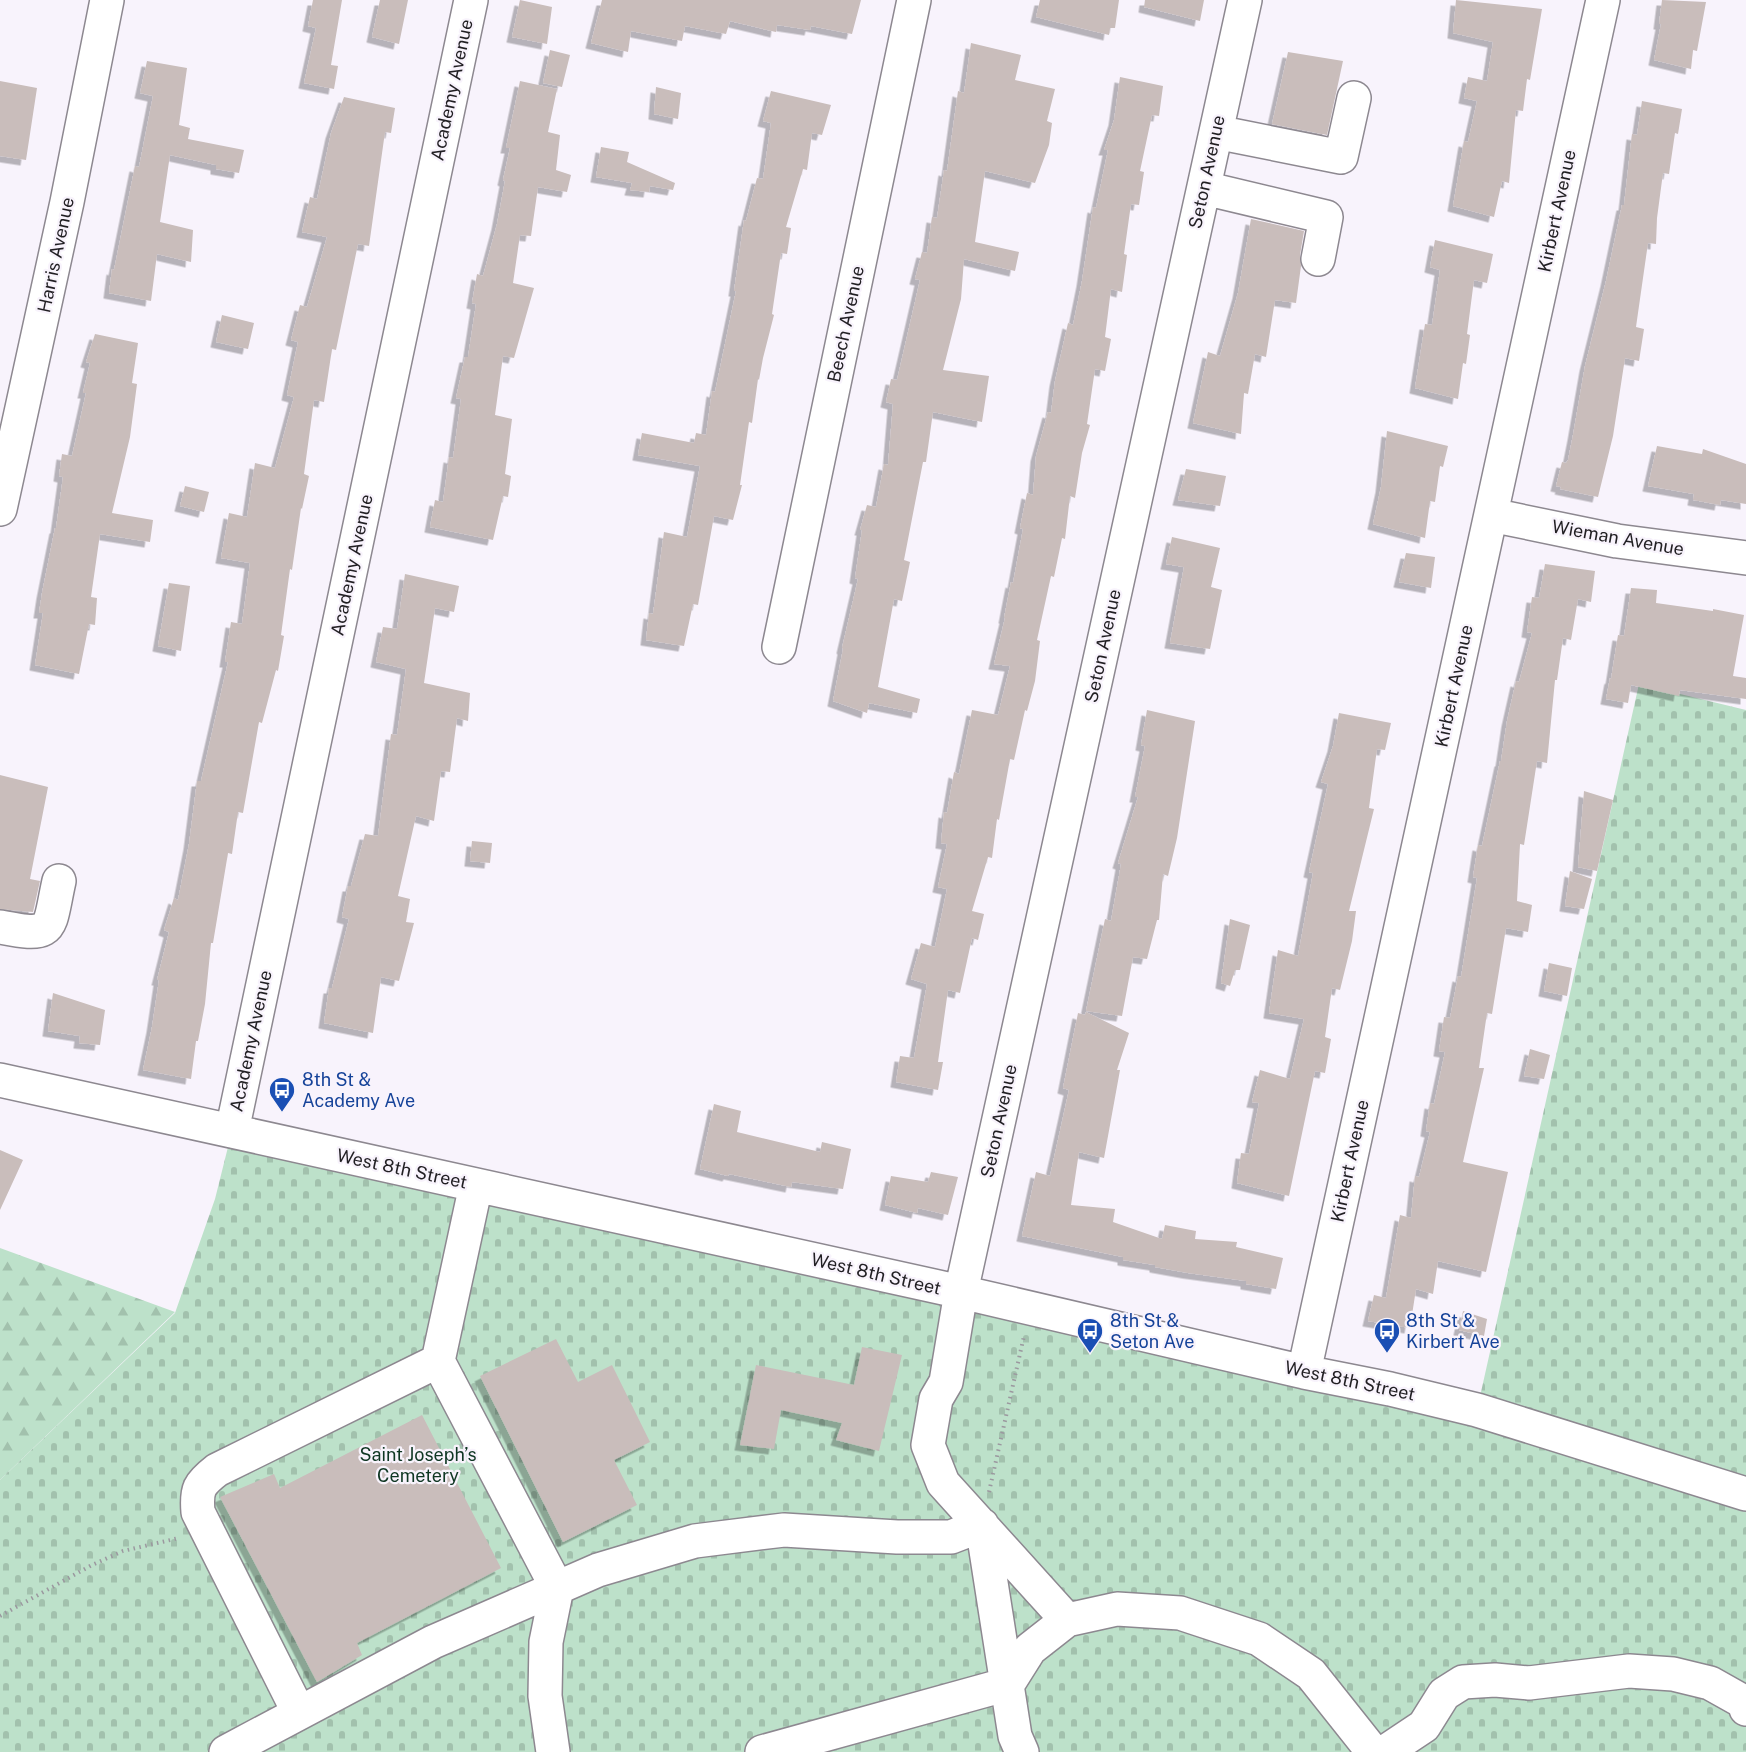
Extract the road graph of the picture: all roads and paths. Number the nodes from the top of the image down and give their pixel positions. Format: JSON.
{"nodes":[{"id":1,"x":107,"y":0,"type":"edge"},
{"id":2,"x":471,"y":0,"type":"edge"},
{"id":3,"x":914,"y":0,"type":"edge"},
{"id":4,"x":1245,"y":0,"type":"edge"},
{"id":5,"x":1603,"y":0,"type":"edge"},
{"id":6,"x":1354,"y":98,"type":"dead end"},
{"id":7,"x":1216,"y":132,"type":"junction"},
{"id":8,"x":1204,"y":188,"type":"junction"},
{"id":9,"x":1318,"y":259,"type":"dead end"},
{"id":10,"x":0,"y":509,"type":"edge"},
{"id":11,"x":1491,"y":515,"type":"junction"},
{"id":12,"x":1746,"y":558,"type":"edge"},
{"id":13,"x":778,"y":647,"type":"dead end"},
{"id":14,"x":59,"y":881,"type":"dead end"},
{"id":15,"x":0,"y":927,"type":"edge"},
{"id":16,"x":0,"y":1080,"type":"edge"},
{"id":17,"x":232,"y":1131,"type":"junction"},
{"id":18,"x":476,"y":1185,"type":"junction"},
{"id":19,"x":961,"y":1292,"type":"junction"},
{"id":20,"x":1030,"y":1308,"type":"junction"},
{"id":21,"x":438,"y":1361,"type":"junction"},
{"id":22,"x":1304,"y":1372,"type":"junction"},
{"id":23,"x":1746,"y":1494,"type":"edge"},
{"id":24,"x":204,"y":1524,"type":"junction"},
{"id":25,"x":982,"y":1525,"type":"junction"},
{"id":26,"x":557,"y":1588,"type":"junction"},
{"id":27,"x":0,"y":1616,"type":"edge"},
{"id":28,"x":1067,"y":1620,"type":"junction"},
{"id":29,"x":1008,"y":1684,"type":"junction"},
{"id":30,"x":1746,"y":1708,"type":"edge"},
{"id":31,"x":299,"y":1713,"type":"junction"},
{"id":32,"x":226,"y":1752,"type":"edge"},
{"id":33,"x":554,"y":1752,"type":"edge"},
{"id":34,"x":762,"y":1752,"type":"edge"},
{"id":35,"x":1022,"y":1752,"type":"edge"},
{"id":36,"x":1373,"y":1752,"type":"edge"},
{"id":37,"x":1385,"y":1752,"type":"edge"}],
"edges":[{"from":1,"to":10,"type":"street","name":"Harris Avenue"},
{"from":2,"to":17,"type":"street","name":"Academy Avenue"},
{"from":3,"to":13,"type":"street","name":"Beech Avenue"},
{"from":4,"to":7,"type":"street","name":"Seton Avenue"},
{"from":5,"to":11,"type":"street","name":"Kirbert Avenue"},
{"from":6,"to":7,"type":"street"},
{"from":7,"to":8,"type":"street","name":"Seton Avenue"},
{"from":8,"to":9,"type":"street"},
{"from":8,"to":19,"type":"street","name":"Seton Avenue"},
{"from":11,"to":12,"type":"street","name":"Wieman Avenue"},
{"from":11,"to":22,"type":"street","name":"Kirbert Avenue"},
{"from":14,"to":15,"type":"street"},
{"from":16,"to":17,"type":"street","name":"West 8th Street"},
{"from":17,"to":18,"type":"street","name":"West 8th Street"},
{"from":18,"to":19,"type":"street","name":"West 8th Street"},
{"from":18,"to":21,"type":"street"},
{"from":19,"to":20,"type":"street","name":"West 8th Street"},
{"from":19,"to":25,"type":"street","name":"Seton Avenue"},
{"from":20,"to":22,"type":"street","name":"West 8th Street"},
{"from":20,"to":25,"type":"path"},
{"from":21,"to":24,"type":"street"},
{"from":21,"to":26,"type":"street"},
{"from":22,"to":23,"type":"street","name":"West 8th Street"},
{"from":24,"to":27,"type":"path"},
{"from":24,"to":31,"type":"street"},
{"from":25,"to":26,"type":"street"},
{"from":25,"to":28,"type":"street","name":"Seton Avenue"},
{"from":25,"to":29,"type":"street"},
{"from":26,"to":31,"type":"street"},
{"from":26,"to":33,"type":"street"},
{"from":28,"to":29,"type":"street"},
{"from":28,"to":36,"type":"street"},
{"from":29,"to":34,"type":"street"},
{"from":29,"to":35,"type":"street"},
{"from":30,"to":37,"type":"street"},
{"from":31,"to":32,"type":"street"}]}
